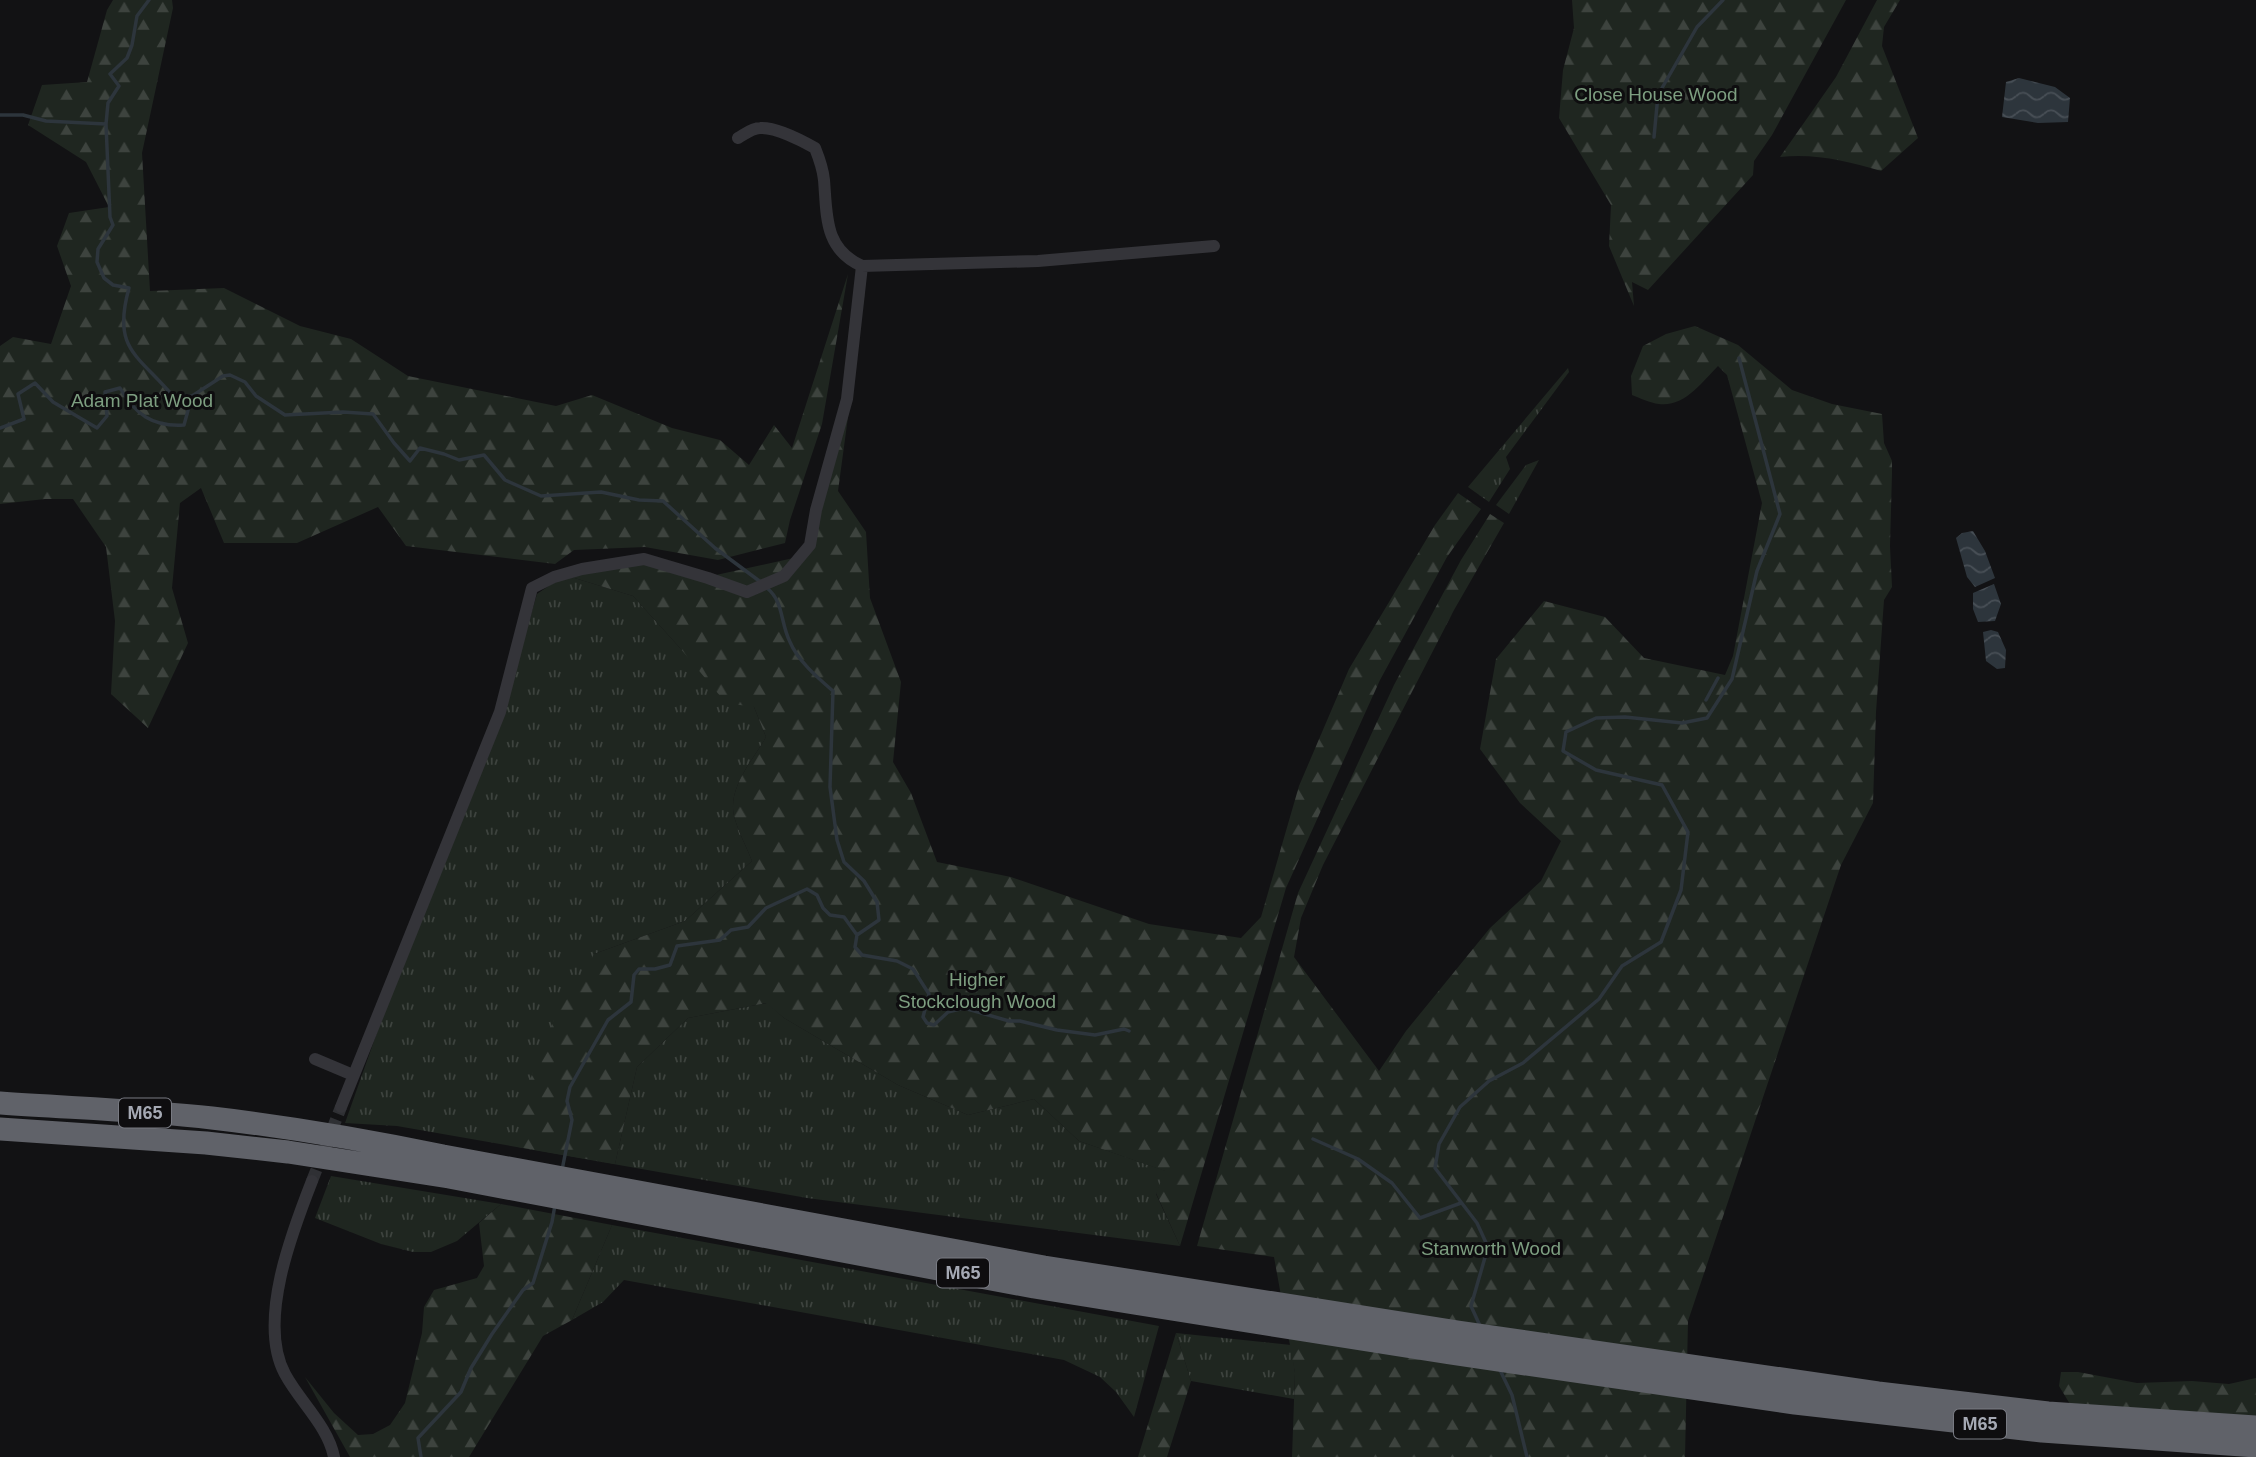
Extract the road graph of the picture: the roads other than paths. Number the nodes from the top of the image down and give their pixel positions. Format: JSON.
{"nodes":[{"id":1,"x":738,"y":138,"type":"dead end"},
{"id":2,"x":1214,"y":246,"type":"dead end"},
{"id":3,"x":862,"y":266,"type":"junction"},
{"id":4,"x":315,"y":1059,"type":"dead end"},
{"id":5,"x":353,"y":1075,"type":"junction"},
{"id":6,"x":0,"y":1103,"type":"edge"},
{"id":7,"x":341,"y":1107,"type":"tunnel mouth"},
{"id":8,"x":0,"y":1129,"type":"edge"},
{"id":9,"x":446,"y":1167,"type":"junction"},
{"id":10,"x":312,"y":1181,"type":"tunnel mouth"},
{"id":11,"x":1706,"y":1379,"type":"junction"},
{"id":12,"x":2256,"y":1427,"type":"edge"},
{"id":13,"x":2256,"y":1446,"type":"edge"},
{"id":14,"x":334,"y":1457,"type":"edge"}],
"edges":[{"from":1,"to":3,"type":"street"},
{"from":2,"to":3,"type":"street"},
{"from":3,"to":5,"type":"street"},
{"from":4,"to":5,"type":"street"},
{"from":5,"to":7,"type":"street"},
{"from":6,"to":9,"type":"highway","number":"M65"},
{"from":8,"to":9,"type":"highway","number":"M65"},
{"from":9,"to":11,"type":"highway","number":"M65"},
{"from":10,"to":14,"type":"street"},
{"from":11,"to":12,"type":"highway","number":"M65"},
{"from":11,"to":13,"type":"highway","number":"M65"}]}
